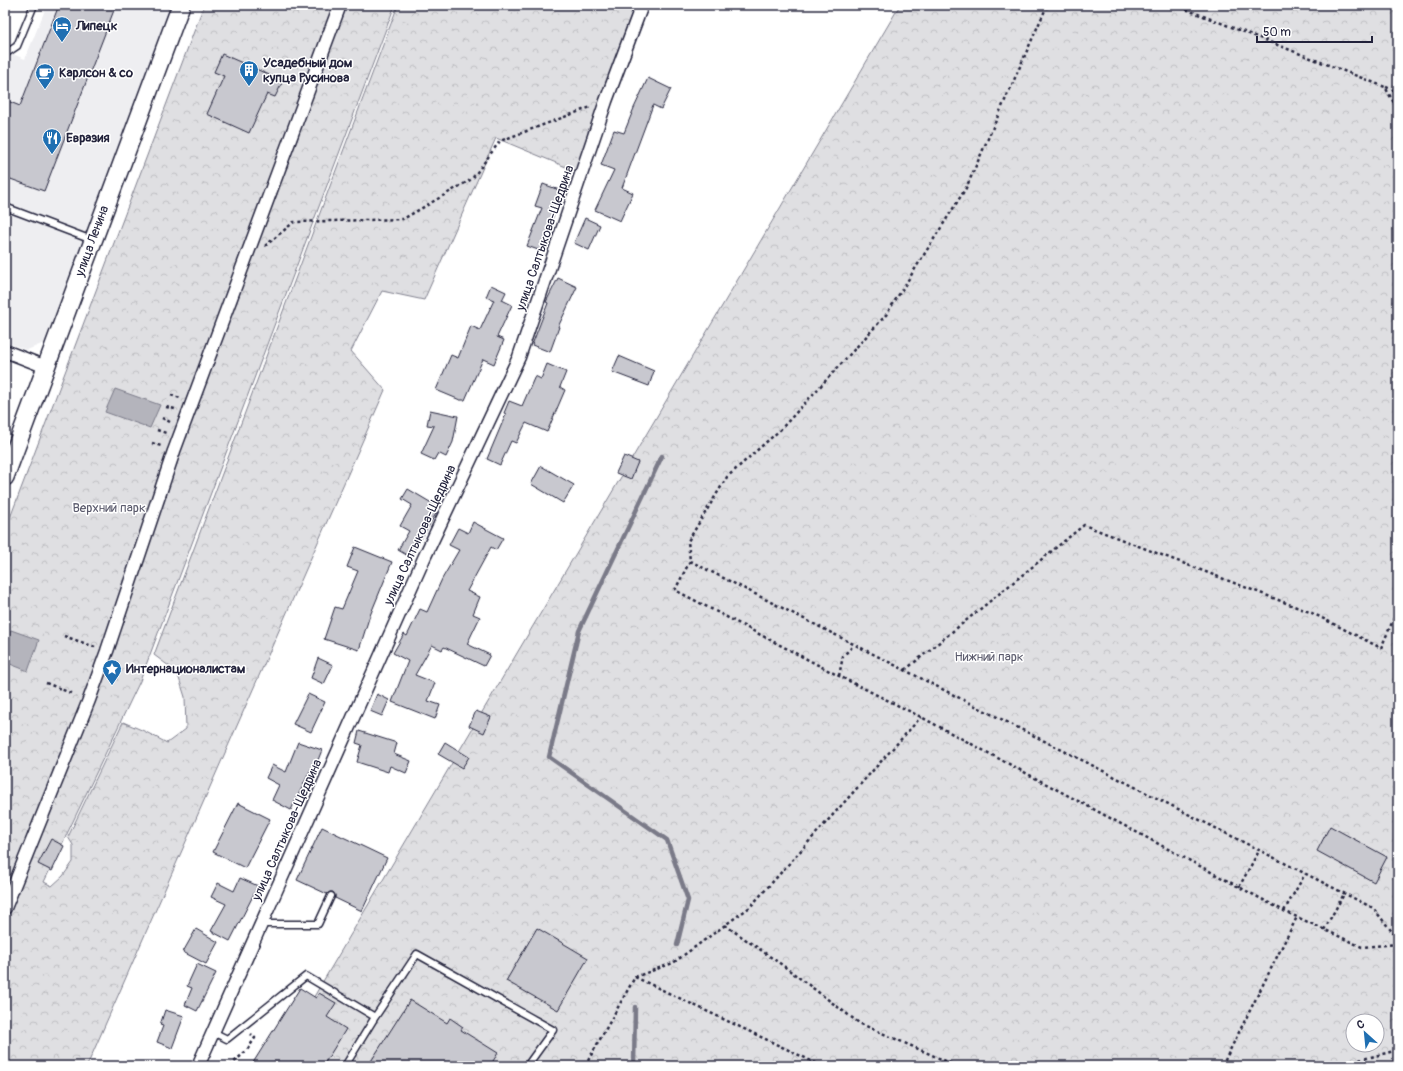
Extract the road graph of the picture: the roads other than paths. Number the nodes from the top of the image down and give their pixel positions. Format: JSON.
{"nodes":[{"id":1,"x":34,"y":5,"type":"edge"},
{"id":2,"x":180,"y":5,"type":"edge"},
{"id":3,"x":340,"y":5,"type":"edge"},
{"id":4,"x":642,"y":5,"type":"edge"},
{"id":5,"x":5,"y":54,"type":"edge"},
{"id":6,"x":5,"y":207,"type":"edge"},
{"id":7,"x":92,"y":240,"type":"junction"},
{"id":8,"x":5,"y":352,"type":"edge"},
{"id":9,"x":46,"y":367,"type":"junction"},
{"id":10,"x":5,"y":477,"type":"edge"},
{"id":11,"x":331,"y":896,"type":"dead end"},
{"id":12,"x":5,"y":908,"type":"edge"},
{"id":13,"x":261,"y":924,"type":"junction"},
{"id":14,"x":375,"y":1017,"type":"junction"},
{"id":15,"x":213,"y":1032,"type":"junction"},
{"id":16,"x":198,"y":1066,"type":"edge"},
{"id":17,"x":345,"y":1066,"type":"edge"},
{"id":18,"x":527,"y":1066,"type":"edge"}],
"edges":[{"from":1,"to":5,"type":"lane"},
{"from":2,"to":7,"type":"street","name":"улица Ленина"},
{"from":3,"to":12,"type":"street"},
{"from":4,"to":13,"type":"street","name":"улица Салтыкова-Щедрина"},
{"from":6,"to":7,"type":"lane"},
{"from":7,"to":9,"type":"street","name":"улица Ленина"},
{"from":8,"to":9,"type":"street"},
{"from":9,"to":10,"type":"street","name":"улица Ленина"},
{"from":11,"to":13,"type":"lane"},
{"from":13,"to":15,"type":"street","name":"улица Салтыкова-Щедрина"},
{"from":14,"to":15,"type":"lane"},
{"from":14,"to":17,"type":"lane"},
{"from":14,"to":18,"type":"lane"},
{"from":15,"to":16,"type":"street","name":"улица Салтыкова-Щедрина"}]}
